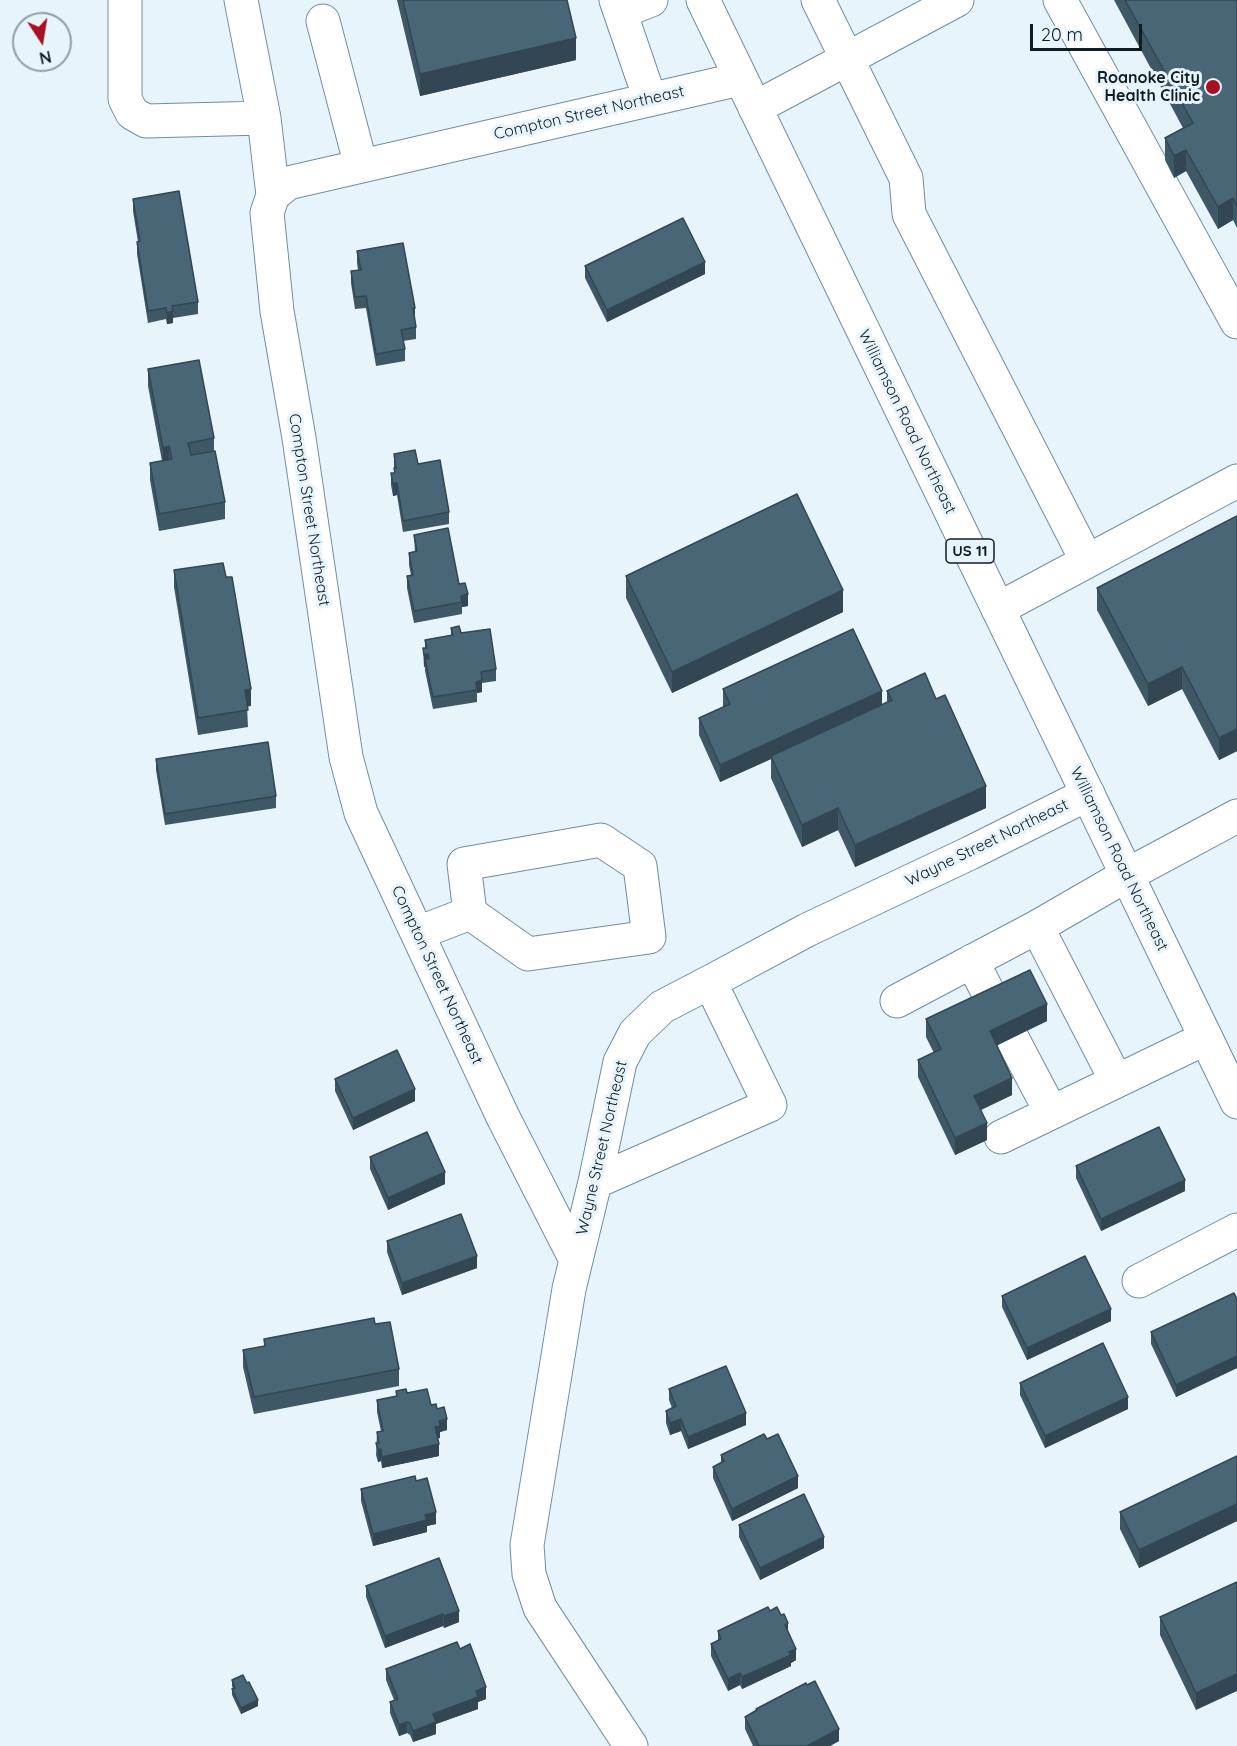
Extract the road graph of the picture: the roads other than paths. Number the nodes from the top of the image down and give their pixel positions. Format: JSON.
{"nodes":[{"id":1,"x":125,"y":0,"type":"edge"},
{"id":2,"x":241,"y":0,"type":"edge"},
{"id":3,"x":651,"y":0,"type":"edge"},
{"id":4,"x":703,"y":0,"type":"edge"},
{"id":5,"x":818,"y":0,"type":"edge"},
{"id":6,"x":957,"y":0,"type":"edge"},
{"id":7,"x":1060,"y":0,"type":"edge"},
{"id":8,"x":618,"y":6,"type":"edge"},
{"id":9,"x":323,"y":21,"type":"dead end"},
{"id":10,"x":848,"y":59,"type":"junction"},
{"id":11,"x":740,"y":79,"type":"junction"},
{"id":12,"x":650,"y":99,"type":"junction"},
{"id":13,"x":755,"y":108,"type":"junction"},
{"id":14,"x":264,"y":118,"type":"junction"},
{"id":15,"x":361,"y":166,"type":"junction"},
{"id":16,"x":273,"y":195,"type":"junction"},
{"id":17,"x":1237,"y":322,"type":"edge"},
{"id":18,"x":1237,"y":481,"type":"edge"},
{"id":19,"x":1087,"y":561,"type":"junction"},
{"id":20,"x":998,"y":609,"type":"junction"},
{"id":21,"x":1088,"y":794,"type":"junction"},
{"id":22,"x":1237,"y":816,"type":"edge"},
{"id":23,"x":1127,"y":875,"type":"junction"},
{"id":24,"x":470,"y":913,"type":"junction"},
{"id":25,"x":1037,"y":927,"type":"junction"},
{"id":26,"x":418,"y":933,"type":"junction"},
{"id":27,"x":972,"y":961,"type":"junction"},
{"id":28,"x":710,"y":982,"type":"junction"},
{"id":29,"x":897,"y":1001,"type":"dead end"},
{"id":30,"x":994,"y":1004,"type":"edge"},
{"id":31,"x":1012,"y":1038,"type":"edge"},
{"id":32,"x":1206,"y":1038,"type":"junction"},
{"id":33,"x":1116,"y":1080,"type":"junction"},
{"id":34,"x":1237,"y":1102,"type":"edge"},
{"id":35,"x":1051,"y":1112,"type":"junction"},
{"id":36,"x":1001,"y":1137,"type":"dead end"},
{"id":37,"x":595,"y":1182,"type":"junction"},
{"id":38,"x":1237,"y":1230,"type":"edge"},
{"id":39,"x":576,"y":1260,"type":"junction"},
{"id":40,"x":1138,"y":1281,"type":"dead end"},
{"id":41,"x":631,"y":1746,"type":"edge"}],
"edges":[{"from":1,"to":14,"type":"street"},
{"from":2,"to":14,"type":"street"},
{"from":3,"to":8,"type":"street"},
{"from":4,"to":11,"type":"street","name":"Williamson Road Northeast","number":"US 11"},
{"from":5,"to":10,"type":"street"},
{"from":6,"to":10,"type":"street"},
{"from":7,"to":17,"type":"street"},
{"from":8,"to":12,"type":"street"},
{"from":9,"to":15,"type":"street"},
{"from":10,"to":13,"type":"street"},
{"from":10,"to":19,"type":"street"},
{"from":11,"to":12,"type":"street","name":"Compton Street Northeast"},
{"from":11,"to":13,"type":"street","name":"Williamson Road Northeast","number":"US 11"},
{"from":12,"to":15,"type":"street","name":"Compton Street Northeast"},
{"from":13,"to":20,"type":"street","name":"Williamson Road Northeast","number":"US 11"},
{"from":14,"to":16,"type":"street"},
{"from":15,"to":16,"type":"street","name":"Compton Street Northeast"},
{"from":16,"to":26,"type":"street","name":"Compton Street Northeast"},
{"from":18,"to":19,"type":"street"},
{"from":19,"to":20,"type":"street"},
{"from":20,"to":21,"type":"street","name":"Williamson Road Northeast","number":"US 11"},
{"from":21,"to":23,"type":"street","name":"Williamson Road Northeast","number":"US 11"},
{"from":21,"to":28,"type":"street","name":"Wayne Street Northeast"},
{"from":22,"to":23,"type":"street"},
{"from":23,"to":25,"type":"street"},
{"from":23,"to":32,"type":"street","name":"Williamson Road Northeast","number":"US 11"},
{"from":24,"to":24,"type":"street"},
{"from":24,"to":26,"type":"street"},
{"from":25,"to":27,"type":"street"},
{"from":25,"to":33,"type":"street"},
{"from":26,"to":39,"type":"street","name":"Compton Street Northeast"},
{"from":27,"to":29,"type":"street"},
{"from":27,"to":30,"type":"street"},
{"from":28,"to":37,"type":"street","name":"Wayne Street Northeast"},
{"from":28,"to":37,"type":"street"},
{"from":31,"to":35,"type":"street"},
{"from":32,"to":33,"type":"street"},
{"from":32,"to":34,"type":"street","name":"Williamson Road Northeast","number":"US 11"},
{"from":33,"to":35,"type":"street"},
{"from":35,"to":36,"type":"street"},
{"from":37,"to":39,"type":"street","name":"Wayne Street Northeast"},
{"from":38,"to":40,"type":"street"},
{"from":39,"to":41,"type":"street","name":"Wayne Street Northeast"}]}
